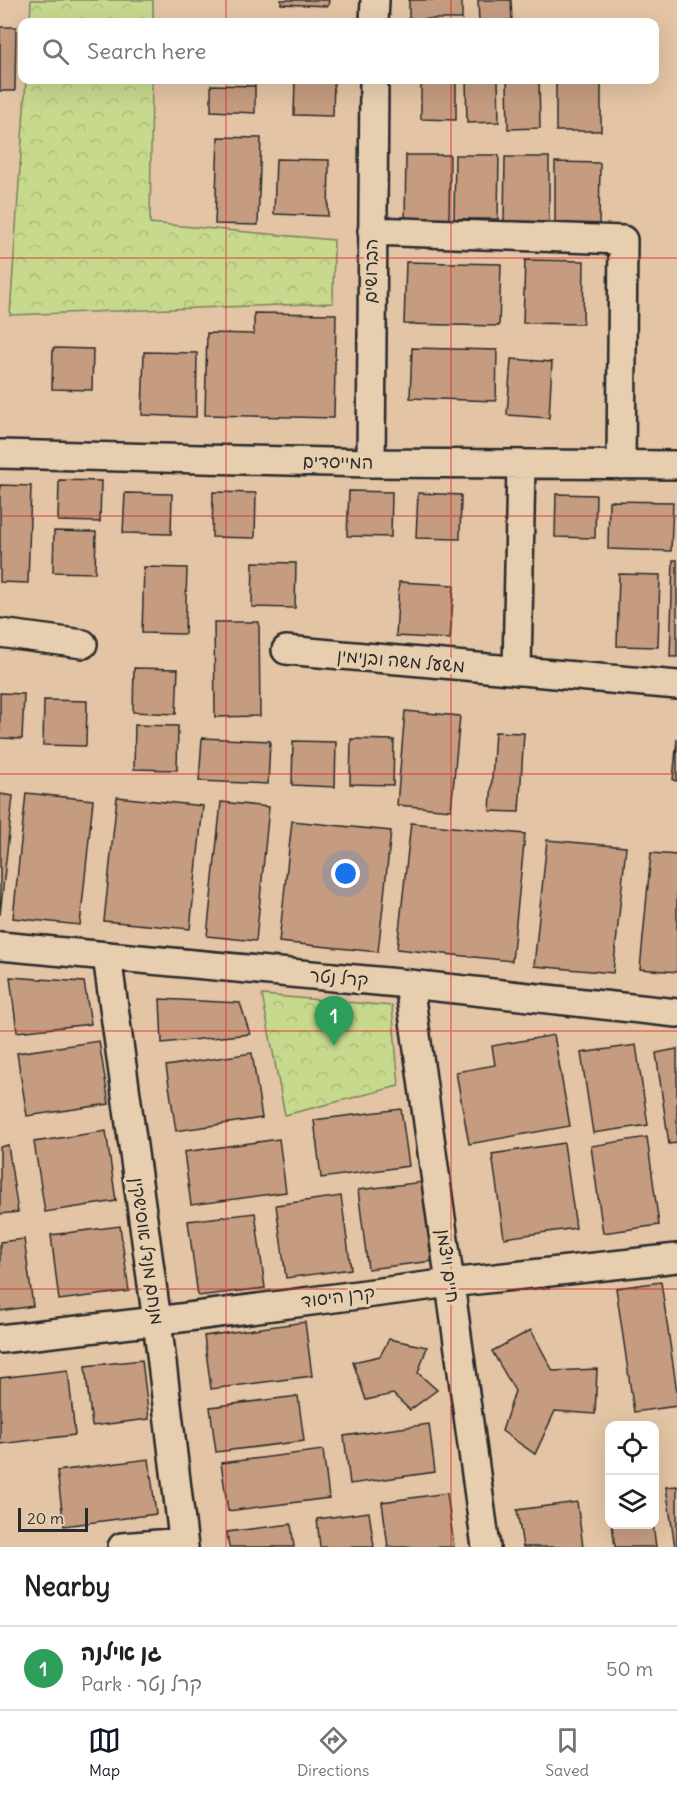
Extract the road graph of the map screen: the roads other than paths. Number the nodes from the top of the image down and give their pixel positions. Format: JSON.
{"nodes":[{"id":1,"x":375,"y":0,"type":"edge"},
{"id":2,"x":374,"y":18,"type":"edge"},
{"id":3,"x":374,"y":84,"type":"edge"},
{"id":4,"x":372,"y":231,"type":"junction"},
{"id":5,"x":0,"y":454,"type":"edge"},
{"id":6,"x":371,"y":463,"type":"junction"},
{"id":7,"x":521,"y":464,"type":"junction"},
{"id":8,"x":621,"y":465,"type":"junction"},
{"id":9,"x":677,"y":465,"type":"edge"},
{"id":10,"x":0,"y":633,"type":"edge"},
{"id":11,"x":83,"y":644,"type":"dead end"},
{"id":12,"x":286,"y":650,"type":"dead end"},
{"id":13,"x":517,"y":671,"type":"junction"},
{"id":14,"x":677,"y":685,"type":"edge"},
{"id":15,"x":0,"y":946,"type":"edge"},
{"id":16,"x":107,"y":956,"type":"junction"},
{"id":17,"x":409,"y":984,"type":"junction"},
{"id":18,"x":677,"y":1013,"type":"edge"},
{"id":19,"x":677,"y":1258,"type":"edge"},
{"id":20,"x":450,"y":1283,"type":"junction"},
{"id":21,"x":157,"y":1321,"type":"junction"},
{"id":22,"x":0,"y":1339,"type":"edge"},
{"id":23,"x":184,"y":1544,"type":"edge"},
{"id":24,"x":122,"y":1547,"type":"edge"},
{"id":25,"x":486,"y":1547,"type":"edge"}],
"edges":[{"from":1,"to":2,"type":"street"},
{"from":3,"to":4,"type":"street","name":"הברושים"},
{"from":4,"to":6,"type":"street","name":"הברושים"},
{"from":4,"to":8,"type":"street"},
{"from":5,"to":6,"type":"street","name":"המייסדים"},
{"from":6,"to":7,"type":"street","name":"המייסדים"},
{"from":7,"to":8,"type":"street","name":"המייסדים"},
{"from":7,"to":13,"type":"street"},
{"from":8,"to":9,"type":"street","name":"המייסדים"},
{"from":10,"to":11,"type":"street"},
{"from":12,"to":13,"type":"street","name":"משעל משה ובנימין"},
{"from":13,"to":14,"type":"street","name":"משעל משה ובנימין"},
{"from":15,"to":16,"type":"street","name":"קרל נטר"},
{"from":16,"to":17,"type":"street","name":"קרל נטר"},
{"from":16,"to":21,"type":"street","name":"מנחם מנדל אוסישקין"},
{"from":17,"to":18,"type":"street","name":"קרל נטר"},
{"from":17,"to":20,"type":"street","name":"חיים ויצמן"},
{"from":19,"to":20,"type":"street","name":"קרן היסוד"},
{"from":20,"to":21,"type":"street","name":"קרן היסוד"},
{"from":20,"to":25,"type":"street","name":"חיים ויצמן"},
{"from":21,"to":22,"type":"street","name":"קרן היסוד"},
{"from":21,"to":23,"type":"street","name":"מנחם מנדל אוסישקין"},
{"from":23,"to":24,"type":"street"}]}
